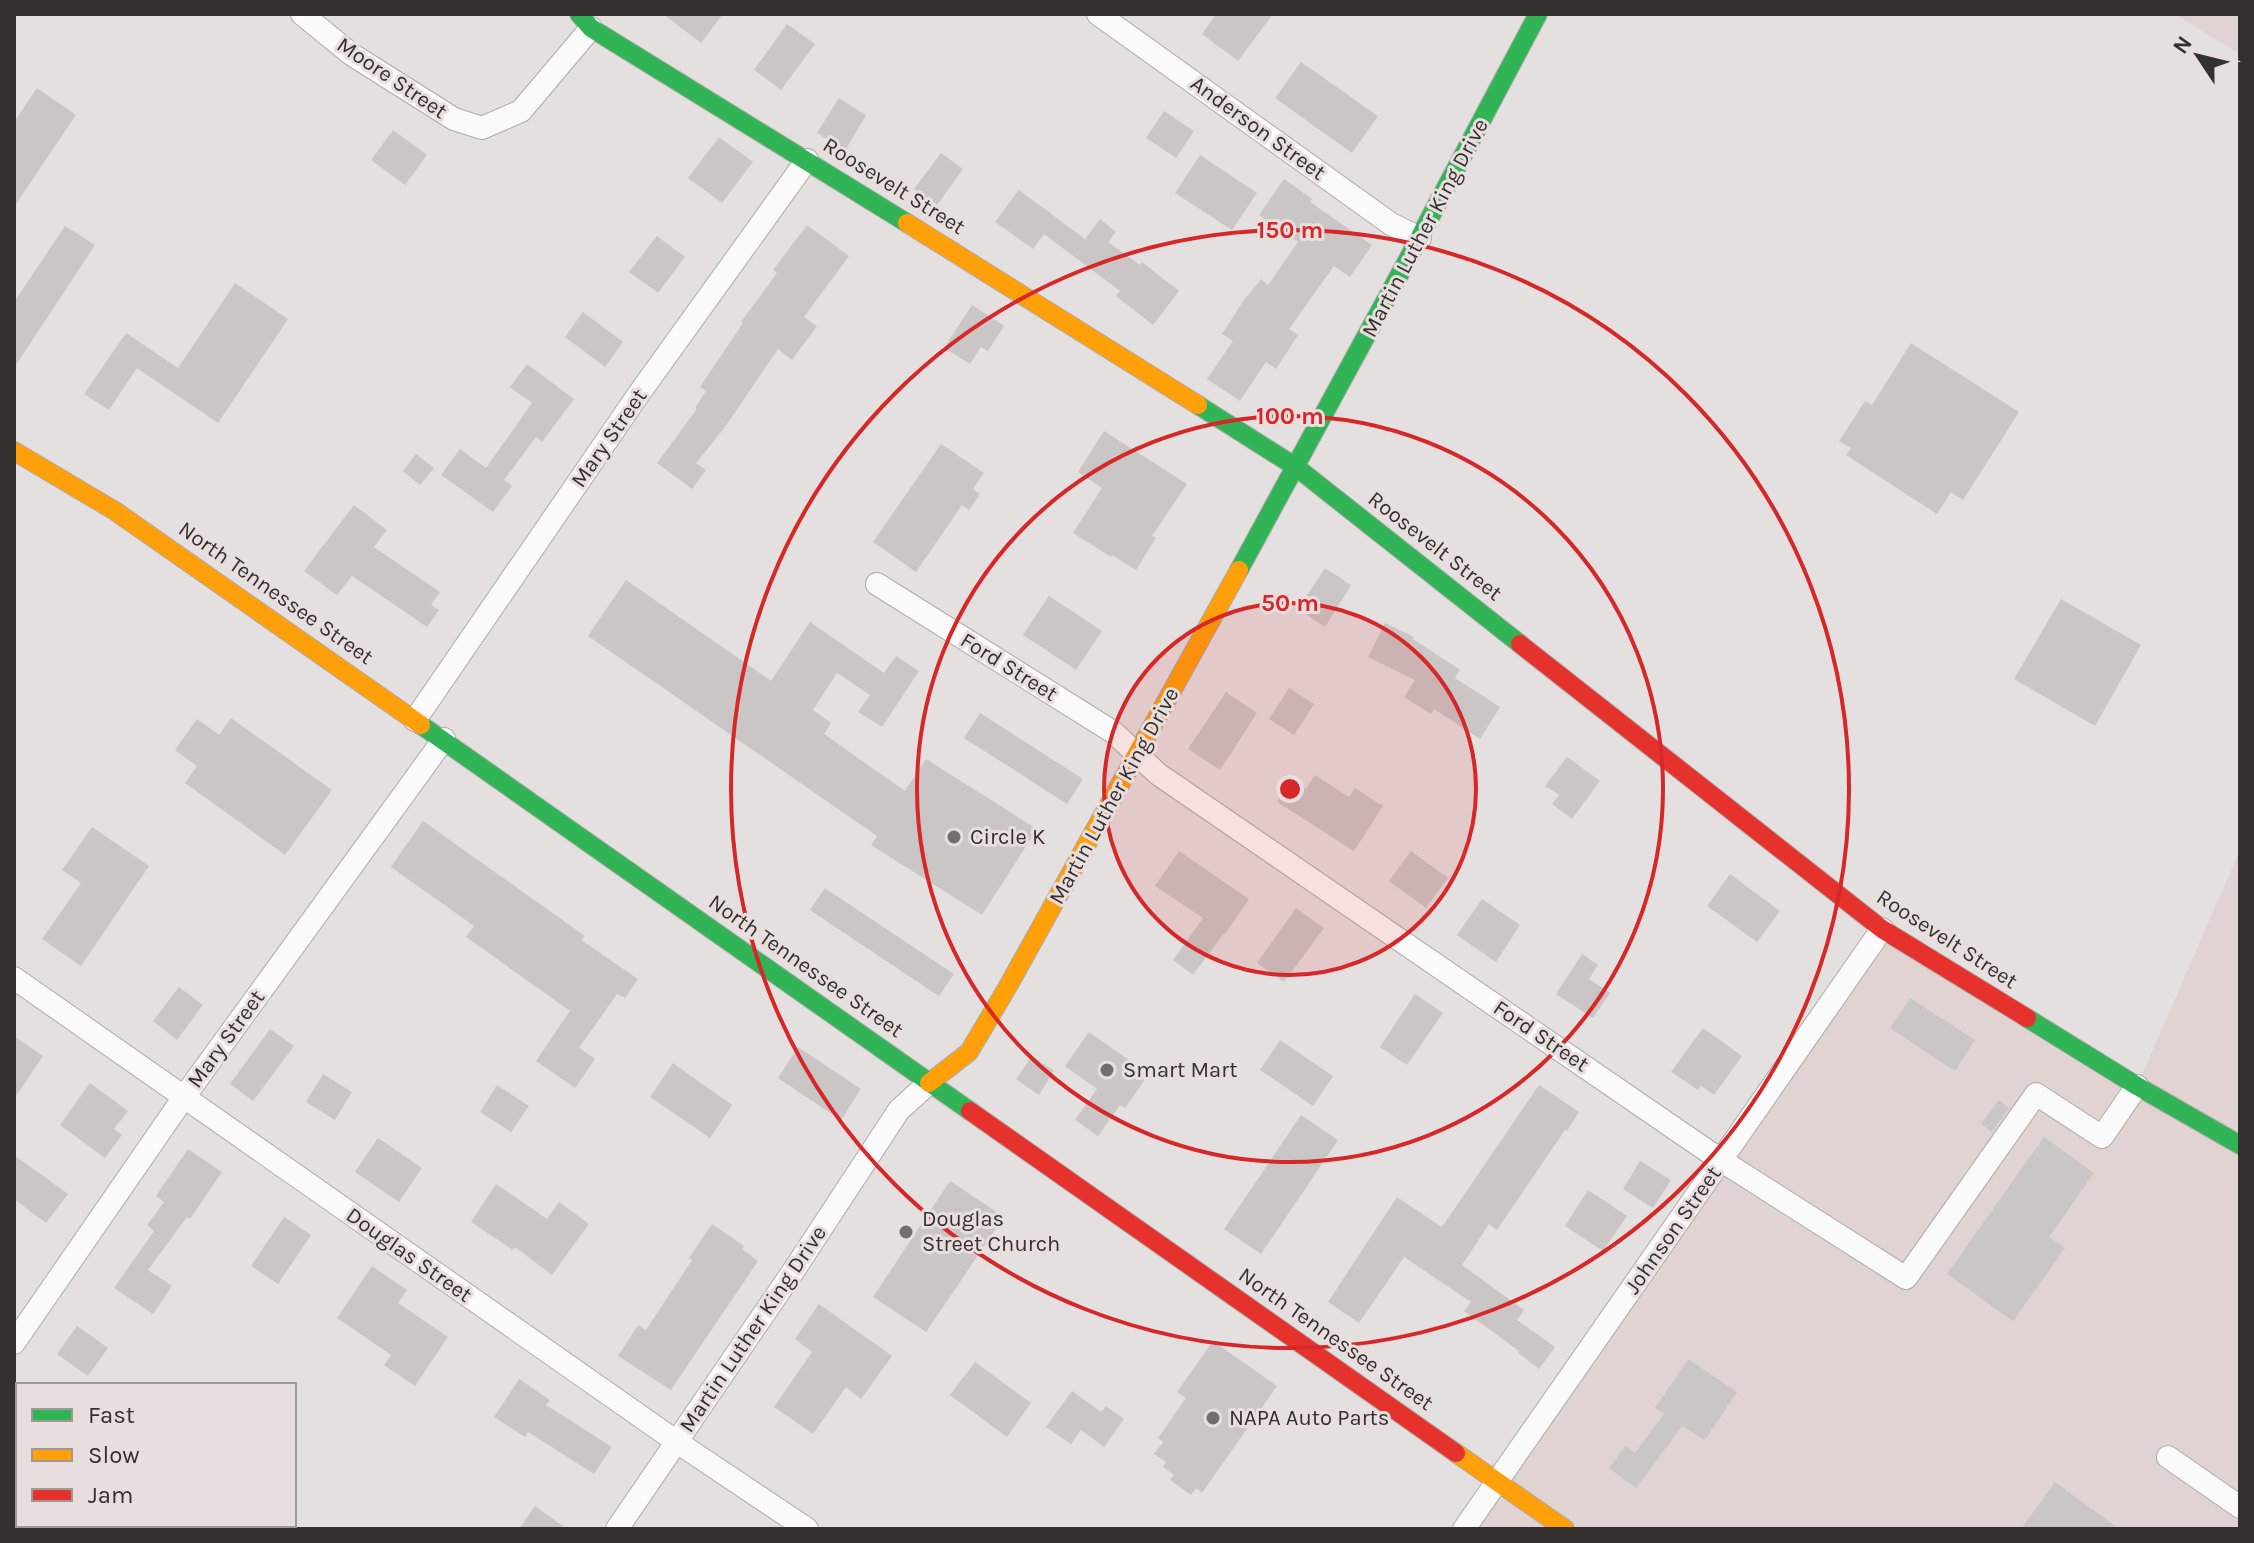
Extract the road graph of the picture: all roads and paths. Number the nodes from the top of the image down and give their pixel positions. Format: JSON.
{"nodes":[{"id":1,"x":302,"y":14,"type":"edge"},
{"id":2,"x":1098,"y":14,"type":"edge"},
{"id":3,"x":1538,"y":14,"type":"edge"},
{"id":4,"x":585,"y":21,"type":"edge"},
{"id":5,"x":807,"y":160,"type":"junction"},
{"id":6,"x":1420,"y":238,"type":"junction"},
{"id":7,"x":14,"y":451,"type":"edge"},
{"id":8,"x":1296,"y":467,"type":"junction"},
{"id":9,"x":877,"y":584,"type":"dead end"},
{"id":10,"x":415,"y":720,"type":"junction"},
{"id":11,"x":444,"y":739,"type":"junction"},
{"id":12,"x":1137,"y":754,"type":"junction"},
{"id":13,"x":1882,"y":929,"type":"junction"},
{"id":14,"x":14,"y":978,"type":"edge"},
{"id":15,"x":929,"y":1083,"type":"junction"},
{"id":16,"x":2137,"y":1086,"type":"junction"},
{"id":17,"x":184,"y":1097,"type":"junction"},
{"id":18,"x":2240,"y":1145,"type":"edge"},
{"id":19,"x":1722,"y":1161,"type":"junction"},
{"id":20,"x":14,"y":1343,"type":"edge"},
{"id":21,"x":677,"y":1442,"type":"junction"},
{"id":22,"x":2168,"y":1457,"type":"dead end"},
{"id":23,"x":1497,"y":1482,"type":"junction"},
{"id":24,"x":2240,"y":1507,"type":"edge"},
{"id":25,"x":617,"y":1529,"type":"edge"},
{"id":26,"x":807,"y":1529,"type":"edge"},
{"id":27,"x":1464,"y":1529,"type":"edge"},
{"id":28,"x":1565,"y":1529,"type":"edge"}],
"edges":[{"from":1,"to":4,"type":"street","name":"Moore Street"},
{"from":2,"to":6,"type":"street","name":"Anderson Street"},
{"from":3,"to":6,"type":"street","name":"Martin Luther King Drive"},
{"from":4,"to":5,"type":"street","name":"Roosevelt Street"},
{"from":5,"to":8,"type":"street","name":"Roosevelt Street"},
{"from":5,"to":10,"type":"street","name":"Mary Street"},
{"from":6,"to":8,"type":"street","name":"Martin Luther King Drive"},
{"from":7,"to":10,"type":"street","name":"North Tennessee Street"},
{"from":8,"to":12,"type":"street","name":"Martin Luther King Drive"},
{"from":8,"to":13,"type":"street","name":"Roosevelt Street"},
{"from":9,"to":12,"type":"street","name":"Ford Street"},
{"from":10,"to":11,"type":"street","name":"North Tennessee Street"},
{"from":11,"to":15,"type":"street","name":"North Tennessee Street"},
{"from":11,"to":17,"type":"street","name":"Mary Street"},
{"from":12,"to":15,"type":"street","name":"Martin Luther King Drive"},
{"from":12,"to":19,"type":"street","name":"Ford Street"},
{"from":13,"to":16,"type":"street","name":"Roosevelt Street"},
{"from":13,"to":19,"type":"street","name":"Johnson Street"},
{"from":14,"to":17,"type":"street","name":"Douglas Street"},
{"from":15,"to":21,"type":"street","name":"Martin Luther King Drive"},
{"from":15,"to":23,"type":"street","name":"North Tennessee Street"},
{"from":16,"to":18,"type":"street","name":"Roosevelt Street"},
{"from":16,"to":19,"type":"street","name":"Ford Street"},
{"from":17,"to":20,"type":"street","name":"Mary Street"},
{"from":17,"to":21,"type":"street","name":"Douglas Street"},
{"from":19,"to":23,"type":"street","name":"Johnson Street"},
{"from":21,"to":25,"type":"street","name":"Martin Luther King Drive"},
{"from":21,"to":26,"type":"street","name":"Douglas Street"},
{"from":22,"to":24,"type":"street"},
{"from":23,"to":27,"type":"street","name":"Johnson Street"},
{"from":23,"to":28,"type":"street","name":"North Tennessee Street"}]}
